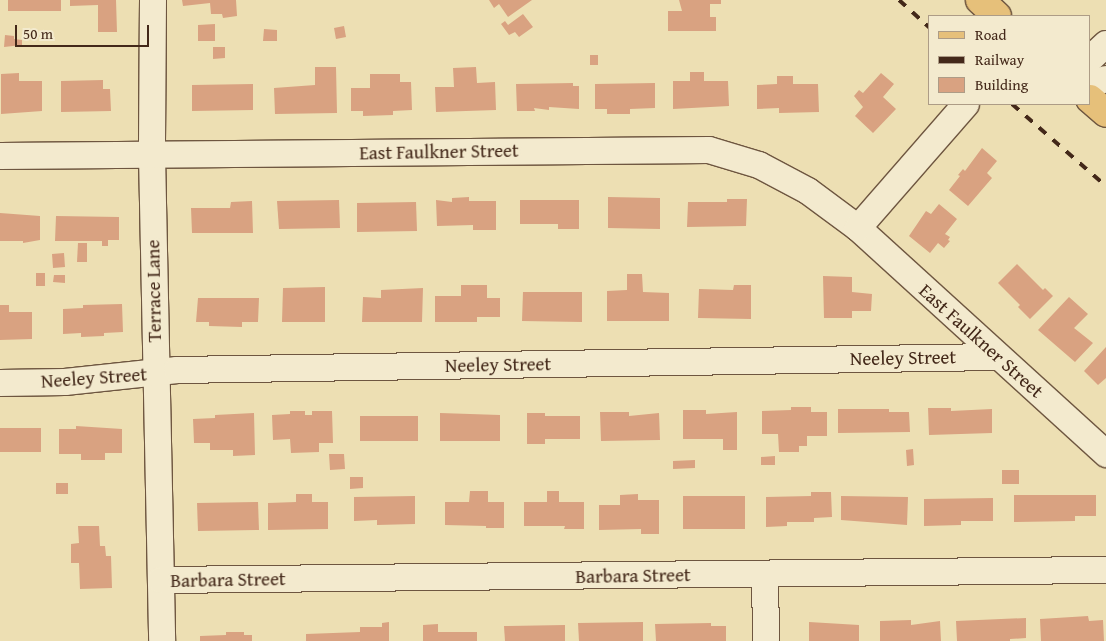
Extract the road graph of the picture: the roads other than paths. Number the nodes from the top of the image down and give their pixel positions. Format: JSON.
{"nodes":[{"id":1,"x":153,"y":0,"type":"edge"},
{"id":2,"x":980,"y":0,"type":"edge"},
{"id":3,"x":996,"y":15,"type":"edge"},
{"id":4,"x":1106,"y":44,"type":"edge"},
{"id":5,"x":1091,"y":58,"type":"edge"},
{"id":6,"x":1106,"y":79,"type":"edge"},
{"id":7,"x":1091,"y":84,"type":"edge"},
{"id":8,"x":1091,"y":100,"type":"edge"},
{"id":9,"x":965,"y":105,"type":"edge"},
{"id":10,"x":1106,"y":113,"type":"edge"},
{"id":11,"x":152,"y":155,"type":"junction"},
{"id":12,"x":0,"y":156,"type":"edge"},
{"id":13,"x":858,"y":228,"type":"junction"},
{"id":14,"x":998,"y":357,"type":"junction"},
{"id":15,"x":155,"y":373,"type":"junction"},
{"id":16,"x":0,"y":383,"type":"edge"},
{"id":17,"x":1106,"y":454,"type":"edge"},
{"id":18,"x":1106,"y":570,"type":"edge"},
{"id":19,"x":765,"y":574,"type":"junction"},
{"id":20,"x":161,"y":580,"type":"junction"},
{"id":21,"x":162,"y":641,"type":"edge"},
{"id":22,"x":766,"y":641,"type":"edge"}],
"edges":[{"from":1,"to":11,"type":"street","name":"Terrace Lane"},
{"from":2,"to":3,"type":"main road"},
{"from":4,"to":5,"type":"street"},
{"from":6,"to":7,"type":"street"},
{"from":8,"to":10,"type":"main road"},
{"from":9,"to":13,"type":"street"},
{"from":11,"to":12,"type":"street","name":"East Faulkner Street"},
{"from":11,"to":13,"type":"street","name":"East Faulkner Street"},
{"from":11,"to":15,"type":"street","name":"Terrace Lane"},
{"from":13,"to":14,"type":"street","name":"East Faulkner Street"},
{"from":14,"to":15,"type":"street","name":"Neeley Street"},
{"from":14,"to":17,"type":"street","name":"East Faulkner Street"},
{"from":15,"to":16,"type":"street","name":"Neeley Street"},
{"from":15,"to":20,"type":"street","name":"Terrace Lane"},
{"from":18,"to":19,"type":"street","name":"Barbara Street"},
{"from":19,"to":20,"type":"street","name":"Barbara Street"},
{"from":19,"to":22,"type":"street"},
{"from":20,"to":21,"type":"street","name":"Terrace Lane"}]}
